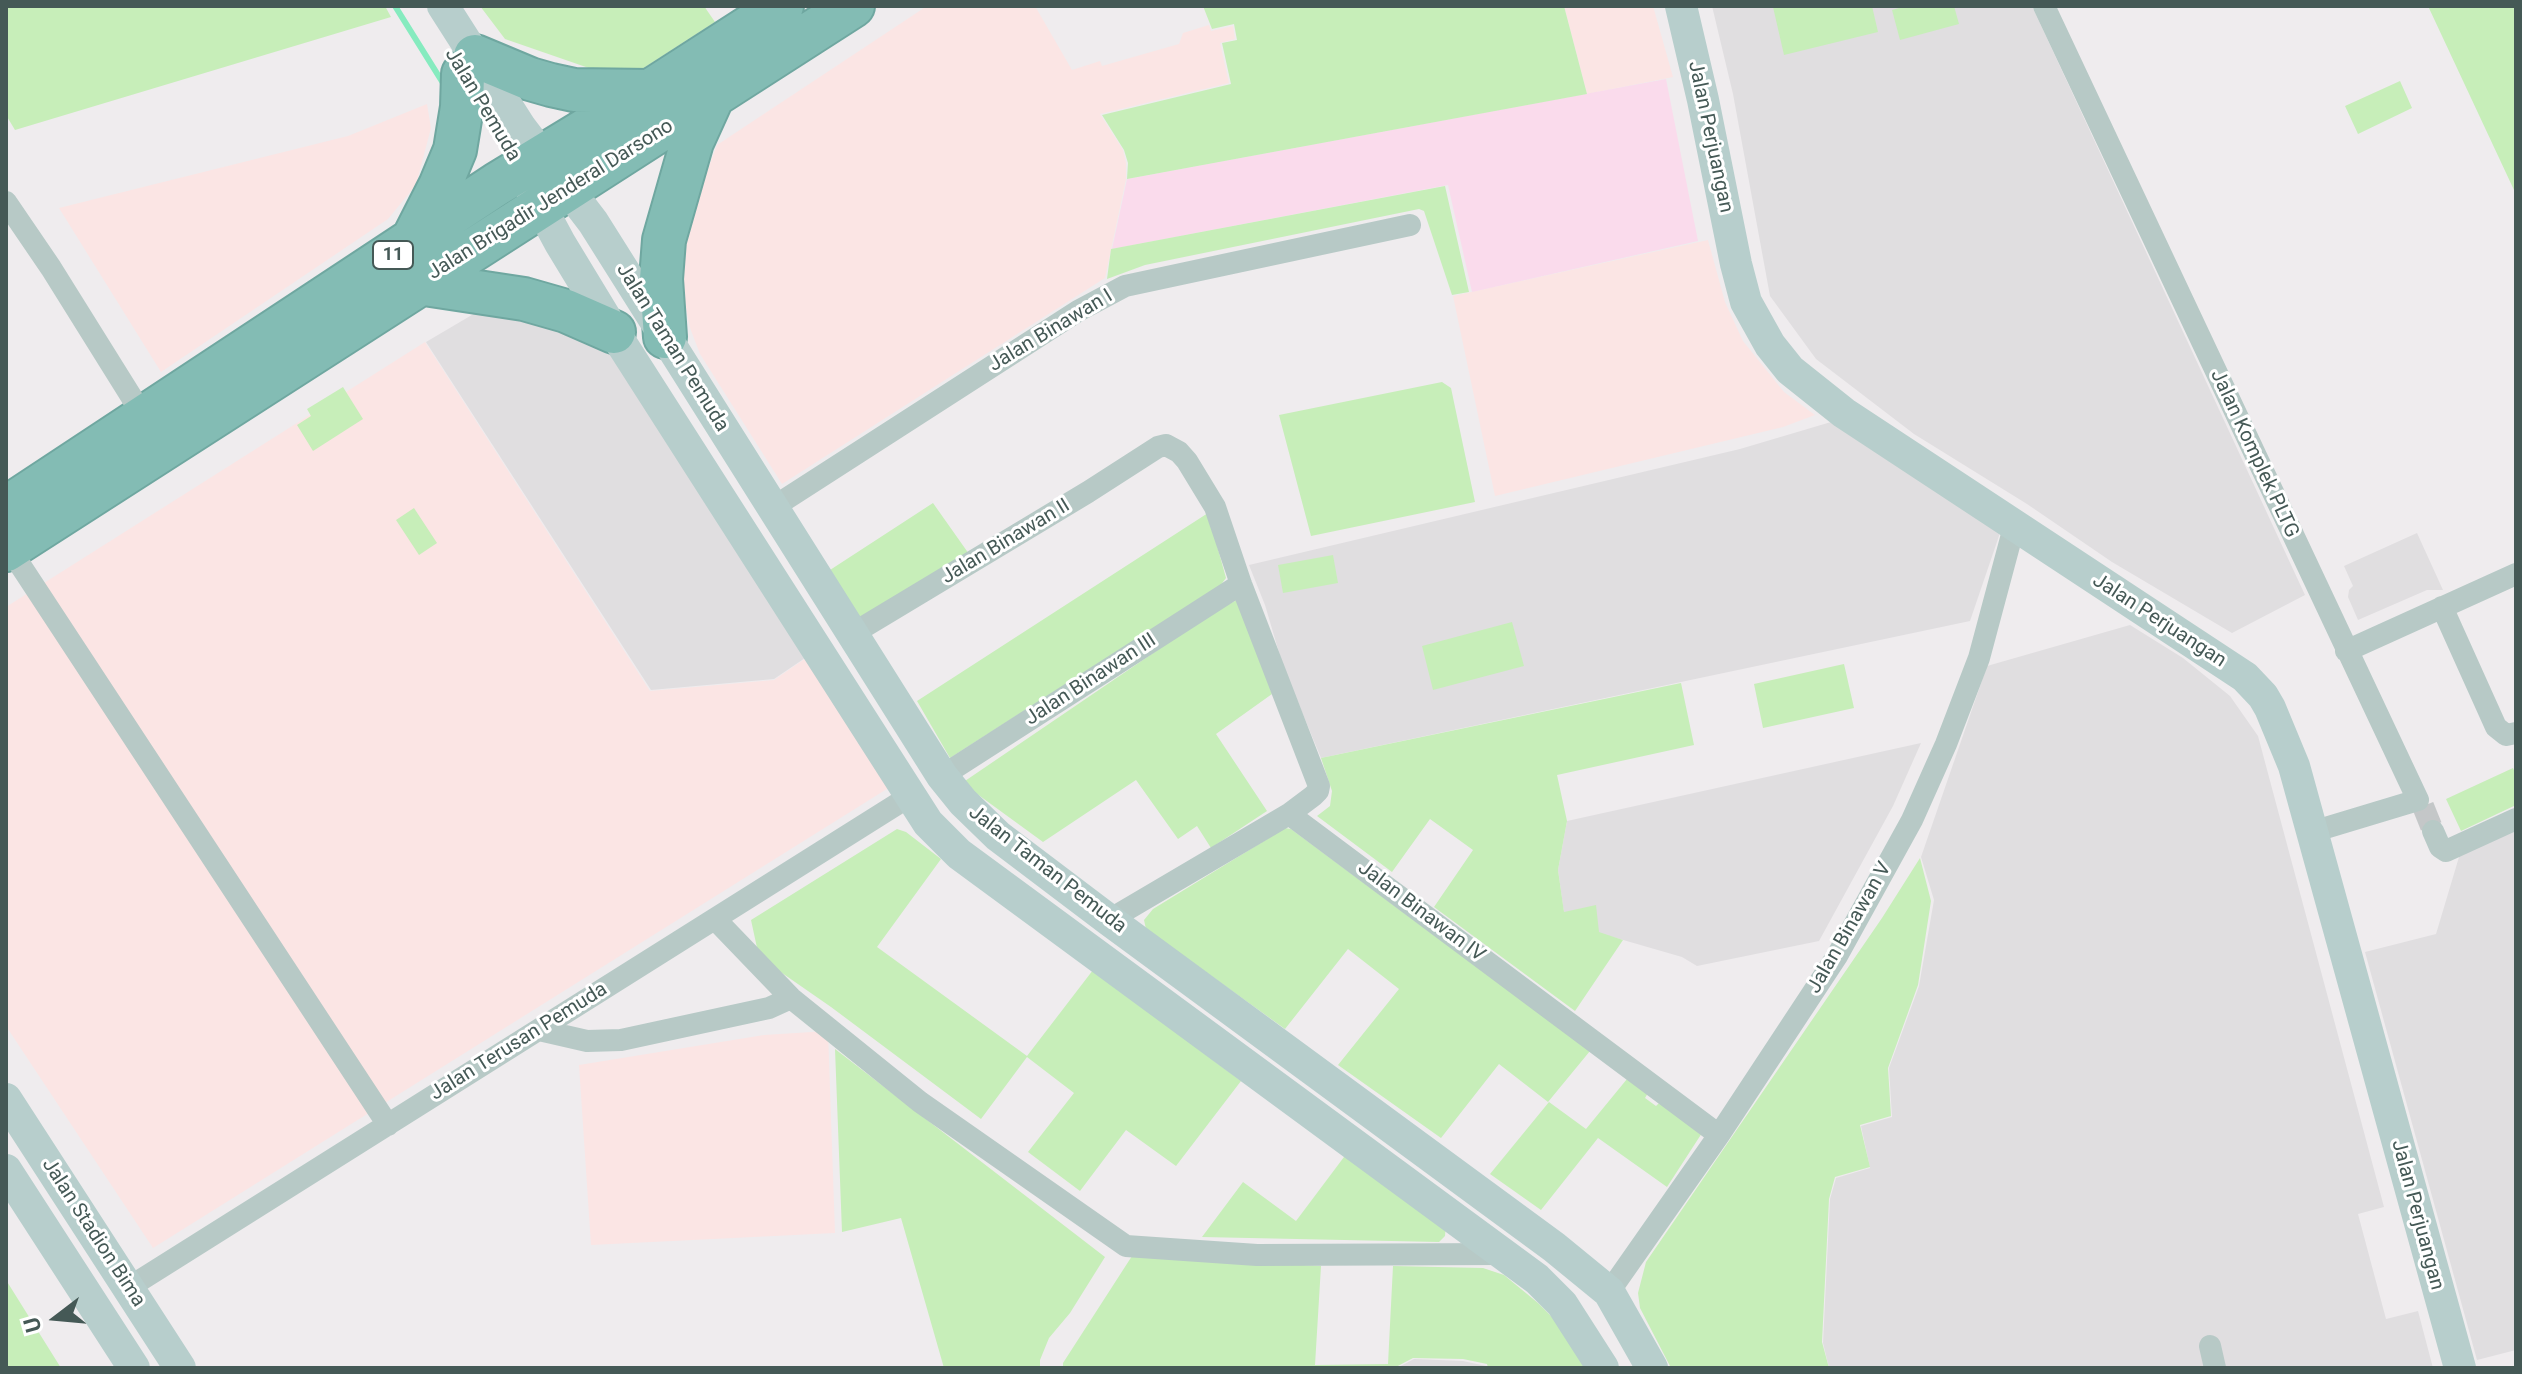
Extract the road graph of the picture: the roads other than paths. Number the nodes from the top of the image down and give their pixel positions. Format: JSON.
{"nodes":[{"id":1,"x":420,"y":6,"type":"edge"},
{"id":2,"x":443,"y":6,"type":"edge"},
{"id":3,"x":782,"y":6,"type":"edge"},
{"id":4,"x":853,"y":6,"type":"edge"},
{"id":5,"x":1681,"y":6,"type":"edge"},
{"id":6,"x":2044,"y":6,"type":"edge"},
{"id":7,"x":469,"y":65,"type":"junction"},
{"id":8,"x":650,"y":91,"type":"junction"},
{"id":9,"x":712,"y":98,"type":"junction"},
{"id":10,"x":532,"y":163,"type":"junction"},
{"id":11,"x":554,"y":198,"type":"junction"},
{"id":12,"x":6,"y":202,"type":"edge"},
{"id":13,"x":1410,"y":225,"type":"dead end"},
{"id":14,"x":410,"y":243,"type":"junction"},
{"id":15,"x":418,"y":283,"type":"junction"},
{"id":16,"x":614,"y":332,"type":"junction"},
{"id":17,"x":665,"y":337,"type":"junction"},
{"id":18,"x":210,"y":396,"type":"junction"},
{"id":19,"x":144,"y":417,"type":"junction"},
{"id":20,"x":776,"y":513,"type":"junction"},
{"id":21,"x":2014,"y":527,"type":"junction"},
{"id":22,"x":7,"y":535,"type":"edge"},
{"id":23,"x":747,"y":539,"type":"junction"},
{"id":24,"x":2516,"y":574,"type":"edge"},
{"id":25,"x":1241,"y":584,"type":"junction"},
{"id":26,"x":2442,"y":607,"type":"junction"},
{"id":27,"x":852,"y":634,"type":"junction"},
{"id":28,"x":2346,"y":651,"type":"junction"},
{"id":29,"x":911,"y":726,"type":"junction"},
{"id":30,"x":2516,"y":733,"type":"edge"},
{"id":31,"x":879,"y":748,"type":"junction"},
{"id":32,"x":942,"y":776,"type":"junction"},
{"id":33,"x":910,"y":796,"type":"junction"},
{"id":34,"x":1289,"y":814,"type":"junction"},
{"id":35,"x":2516,"y":819,"type":"edge"},
{"id":36,"x":2433,"y":831,"type":"tunnel mouth"},
{"id":37,"x":2312,"y":832,"type":"junction"},
{"id":38,"x":715,"y":919,"type":"junction"},
{"id":39,"x":1109,"y":920,"type":"junction"},
{"id":40,"x":791,"y":998,"type":"junction"},
{"id":41,"x":539,"y":1030,"type":"junction"},
{"id":42,"x":6,"y":1099,"type":"edge"},
{"id":43,"x":388,"y":1125,"type":"junction"},
{"id":44,"x":1719,"y":1135,"type":"junction"},
{"id":45,"x":6,"y":1170,"type":"edge"},
{"id":46,"x":1506,"y":1254,"type":"junction"},
{"id":47,"x":128,"y":1288,"type":"junction"},
{"id":48,"x":1609,"y":1292,"type":"junction"},
{"id":49,"x":96,"y":1309,"type":"junction"},
{"id":50,"x":2210,"y":1346,"type":"dead end"},
{"id":51,"x":134,"y":1368,"type":"edge"},
{"id":52,"x":180,"y":1368,"type":"edge"},
{"id":53,"x":1603,"y":1368,"type":"edge"},
{"id":54,"x":1652,"y":1368,"type":"edge"},
{"id":55,"x":2215,"y":1368,"type":"edge"},
{"id":56,"x":2460,"y":1368,"type":"edge"}],
"edges":[{"from":1,"to":7,"type":"street","name":"Jalan Pemuda"},
{"from":2,"to":7,"type":"street","name":"Jalan Pemuda"},
{"from":3,"to":8,"type":"highway","name":"Jalan Brigadir Jenderal Darsono","number":"11"},
{"from":4,"to":9,"type":"highway","name":"Jalan Brigadir Jenderal Darsono","number":"11"},
{"from":5,"to":21,"type":"street","name":"Jalan Perjuangan"},
{"from":6,"to":28,"type":"street","name":"Jalan Komplek PLTG"},
{"from":7,"to":8,"type":"highway"},
{"from":7,"to":10,"type":"street","name":"Jalan Pemuda"},
{"from":7,"to":14,"type":"highway"},
{"from":8,"to":10,"type":"highway","name":"Jalan Brigadir Jenderal Darsono","number":"11"},
{"from":9,"to":11,"type":"highway","name":"Jalan Brigadir Jenderal Darsono","number":"11"},
{"from":9,"to":17,"type":"highway"},
{"from":10,"to":11,"type":"street","name":"Jalan Pemuda"},
{"from":10,"to":14,"type":"highway","name":"Jalan Brigadir Jenderal Darsono","number":"11"},
{"from":11,"to":15,"type":"highway","name":"Jalan Brigadir Jenderal Darsono","number":"11"},
{"from":11,"to":16,"type":"street","name":"Jalan Taman Pemuda"},
{"from":11,"to":17,"type":"street","name":"Jalan Taman Pemuda"},
{"from":12,"to":19,"type":"street"},
{"from":13,"to":20,"type":"street","name":"Jalan Binawan I"},
{"from":14,"to":18,"type":"highway","name":"Jalan Brigadir Jenderal Darsono","number":"11"},
{"from":15,"to":16,"type":"highway"},
{"from":15,"to":18,"type":"highway","name":"Jalan Brigadir Jenderal Darsono","number":"11"},
{"from":16,"to":23,"type":"street","name":"Jalan Taman Pemuda"},
{"from":17,"to":20,"type":"street","name":"Jalan Taman Pemuda"},
{"from":18,"to":19,"type":"highway","name":"Jalan Brigadir Jenderal Darsono","number":"11"},
{"from":18,"to":22,"type":"highway","name":"Jalan Brigadir Jenderal Darsono","number":"11"},
{"from":19,"to":22,"type":"highway","name":"Jalan Brigadir Jenderal Darsono","number":"11"},
{"from":20,"to":23,"type":"street"},
{"from":20,"to":27,"type":"street","name":"Jalan Taman Pemuda"},
{"from":21,"to":37,"type":"street","name":"Jalan Perjuangan"},
{"from":21,"to":44,"type":"street","name":"Jalan Binawan V"},
{"from":22,"to":43,"type":"street"},
{"from":23,"to":31,"type":"street","name":"Jalan Taman Pemuda"},
{"from":24,"to":26,"type":"street"},
{"from":25,"to":27,"type":"street","name":"Jalan Binawan II"},
{"from":25,"to":32,"type":"street","name":"Jalan Binawan III"},
{"from":25,"to":34,"type":"street"},
{"from":26,"to":28,"type":"street"},
{"from":26,"to":30,"type":"street"},
{"from":27,"to":29,"type":"street","name":"Jalan Taman Pemuda"},
{"from":28,"to":37,"type":"street","name":"Jalan Komplek PLTG"},
{"from":29,"to":31,"type":"street"},
{"from":29,"to":32,"type":"street","name":"Jalan Taman Pemuda"},
{"from":31,"to":33,"type":"street","name":"Jalan Taman Pemuda"},
{"from":32,"to":33,"type":"street"},
{"from":32,"to":39,"type":"street","name":"Jalan Taman Pemuda"},
{"from":33,"to":38,"type":"street","name":"Jalan Terusan Pemuda"},
{"from":33,"to":46,"type":"street","name":"Jalan Taman Pemuda"},
{"from":34,"to":39,"type":"street"},
{"from":34,"to":44,"type":"street","name":"Jalan Binawan IV"},
{"from":35,"to":36,"type":"street"},
{"from":37,"to":56,"type":"street","name":"Jalan Perjuangan"},
{"from":38,"to":40,"type":"street"},
{"from":38,"to":41,"type":"street","name":"Jalan Terusan Pemuda"},
{"from":39,"to":48,"type":"street","name":"Jalan Taman Pemuda"},
{"from":40,"to":41,"type":"street"},
{"from":40,"to":46,"type":"street"},
{"from":41,"to":43,"type":"street","name":"Jalan Terusan Pemuda"},
{"from":42,"to":47,"type":"street","name":"Jalan Stadion Bima"},
{"from":43,"to":47,"type":"street","name":"Jalan Terusan Pemuda"},
{"from":44,"to":48,"type":"street","name":"Jalan Binawan V"},
{"from":45,"to":49,"type":"street","name":"Jalan Stadion Bima"},
{"from":46,"to":53,"type":"street","name":"Jalan Taman Pemuda"},
{"from":47,"to":49,"type":"street"},
{"from":47,"to":52,"type":"street","name":"Jalan Stadion Bima"},
{"from":48,"to":54,"type":"street","name":"Jalan Taman Pemuda"},
{"from":49,"to":51,"type":"street","name":"Jalan Stadion Bima"},
{"from":50,"to":55,"type":"street"}]}
